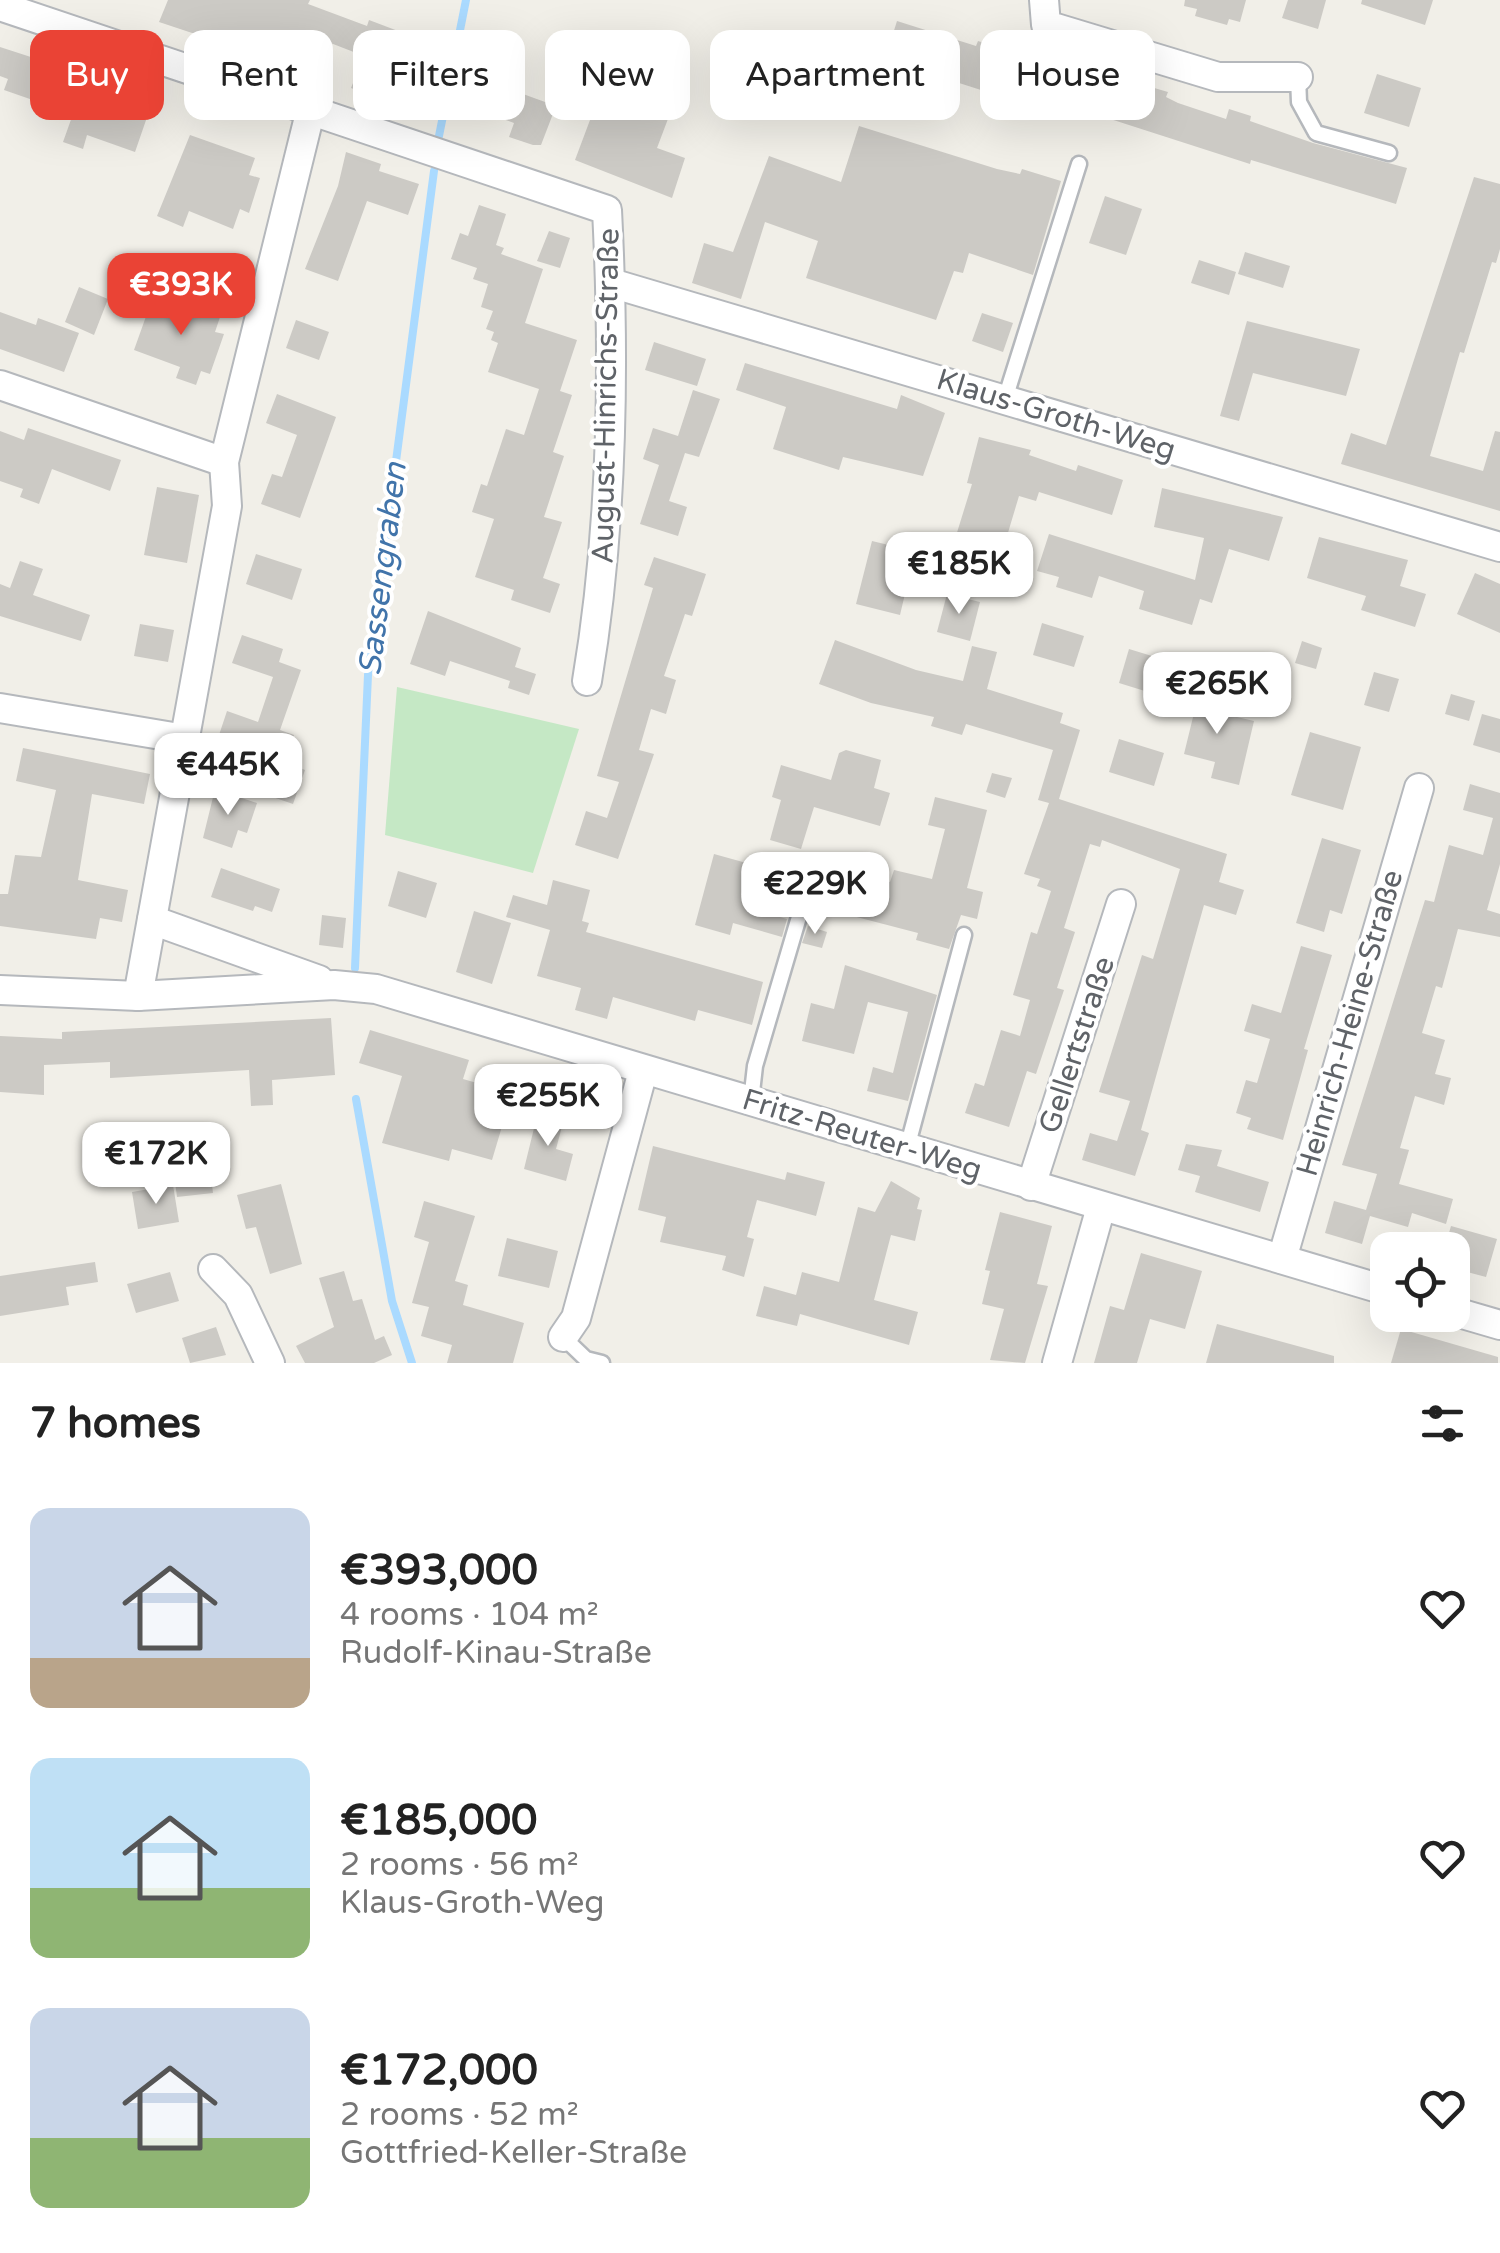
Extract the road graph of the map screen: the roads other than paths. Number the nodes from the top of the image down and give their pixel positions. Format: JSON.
{"nodes":[{"id":1,"x":1044,"y":0,"type":"edge"},
{"id":2,"x":0,"y":6,"type":"edge"},
{"id":3,"x":184,"y":70,"type":"edge"},
{"id":4,"x":1298,"y":77,"type":"joint"},
{"id":5,"x":308,"y":120,"type":"edge"},
{"id":6,"x":331,"y":120,"type":"edge"},
{"id":7,"x":1389,"y":153,"type":"dead end"},
{"id":8,"x":1079,"y":164,"type":"dead end"},
{"id":9,"x":611,"y":282,"type":"junction"},
{"id":10,"x":0,"y":385,"type":"edge"},
{"id":11,"x":1005,"y":399,"type":"junction"},
{"id":12,"x":224,"y":462,"type":"junction"},
{"id":13,"x":1500,"y":547,"type":"edge"},
{"id":14,"x":586,"y":681,"type":"dead end"},
{"id":15,"x":0,"y":708,"type":"edge"},
{"id":16,"x":185,"y":740,"type":"junction"},
{"id":17,"x":1419,"y":788,"type":"dead end"},
{"id":18,"x":809,"y":882,"type":"dead end"},
{"id":19,"x":1121,"y":904,"type":"dead end"},
{"id":20,"x":152,"y":920,"type":"junction"},
{"id":21,"x":964,"y":935,"type":"dead end"},
{"id":22,"x":334,"y":986,"type":"junction"},
{"id":23,"x":0,"y":990,"type":"edge"},
{"id":24,"x":138,"y":996,"type":"junction"},
{"id":25,"x":643,"y":1071,"type":"junction"},
{"id":26,"x":751,"y":1101,"type":"junction"},
{"id":27,"x":907,"y":1148,"type":"junction"},
{"id":28,"x":1031,"y":1186,"type":"junction"},
{"id":29,"x":1101,"y":1206,"type":"junction"},
{"id":30,"x":1282,"y":1259,"type":"junction"},
{"id":31,"x":214,"y":1269,"type":"dead end"},
{"id":32,"x":1370,"y":1286,"type":"edge"},
{"id":33,"x":1470,"y":1316,"type":"edge"},
{"id":34,"x":1500,"y":1325,"type":"edge"},
{"id":35,"x":562,"y":1336,"type":"joint"},
{"id":36,"x":270,"y":1363,"type":"edge"},
{"id":37,"x":602,"y":1363,"type":"edge"},
{"id":38,"x":1057,"y":1363,"type":"edge"}],
"edges":[{"from":1,"to":4,"type":"street"},
{"from":2,"to":3,"type":"street","name":"August-Hinrichs-Straße"},
{"from":4,"to":7,"type":"lane"},
{"from":5,"to":12,"type":"street"},
{"from":6,"to":9,"type":"street","name":"August-Hinrichs-Straße"},
{"from":8,"to":11,"type":"lane"},
{"from":9,"to":11,"type":"street","name":"Klaus-Groth-Weg"},
{"from":9,"to":14,"type":"street","name":"August-Hinrichs-Straße"},
{"from":10,"to":12,"type":"street"},
{"from":11,"to":13,"type":"street","name":"Klaus-Groth-Weg"},
{"from":12,"to":16,"type":"street"},
{"from":15,"to":16,"type":"street"},
{"from":16,"to":20,"type":"street"},
{"from":17,"to":30,"type":"street","name":"Heinrich-Heine-Straße"},
{"from":18,"to":26,"type":"lane"},
{"from":19,"to":28,"type":"street","name":"Gellertstraße"},
{"from":20,"to":22,"type":"street"},
{"from":20,"to":24,"type":"street"},
{"from":21,"to":27,"type":"lane"},
{"from":22,"to":24,"type":"street"},
{"from":22,"to":25,"type":"street","name":"Fritz-Reuter-Weg"},
{"from":23,"to":24,"type":"street"},
{"from":25,"to":26,"type":"street","name":"Fritz-Reuter-Weg"},
{"from":25,"to":35,"type":"street"},
{"from":26,"to":27,"type":"street","name":"Fritz-Reuter-Weg"},
{"from":27,"to":28,"type":"street","name":"Fritz-Reuter-Weg"},
{"from":28,"to":29,"type":"street","name":"Fritz-Reuter-Weg"},
{"from":29,"to":30,"type":"street","name":"Fritz-Reuter-Weg"},
{"from":29,"to":38,"type":"street"},
{"from":30,"to":32,"type":"street","name":"Fritz-Reuter-Weg"},
{"from":31,"to":36,"type":"street"},
{"from":33,"to":34,"type":"street"},
{"from":35,"to":37,"type":"lane"}]}
